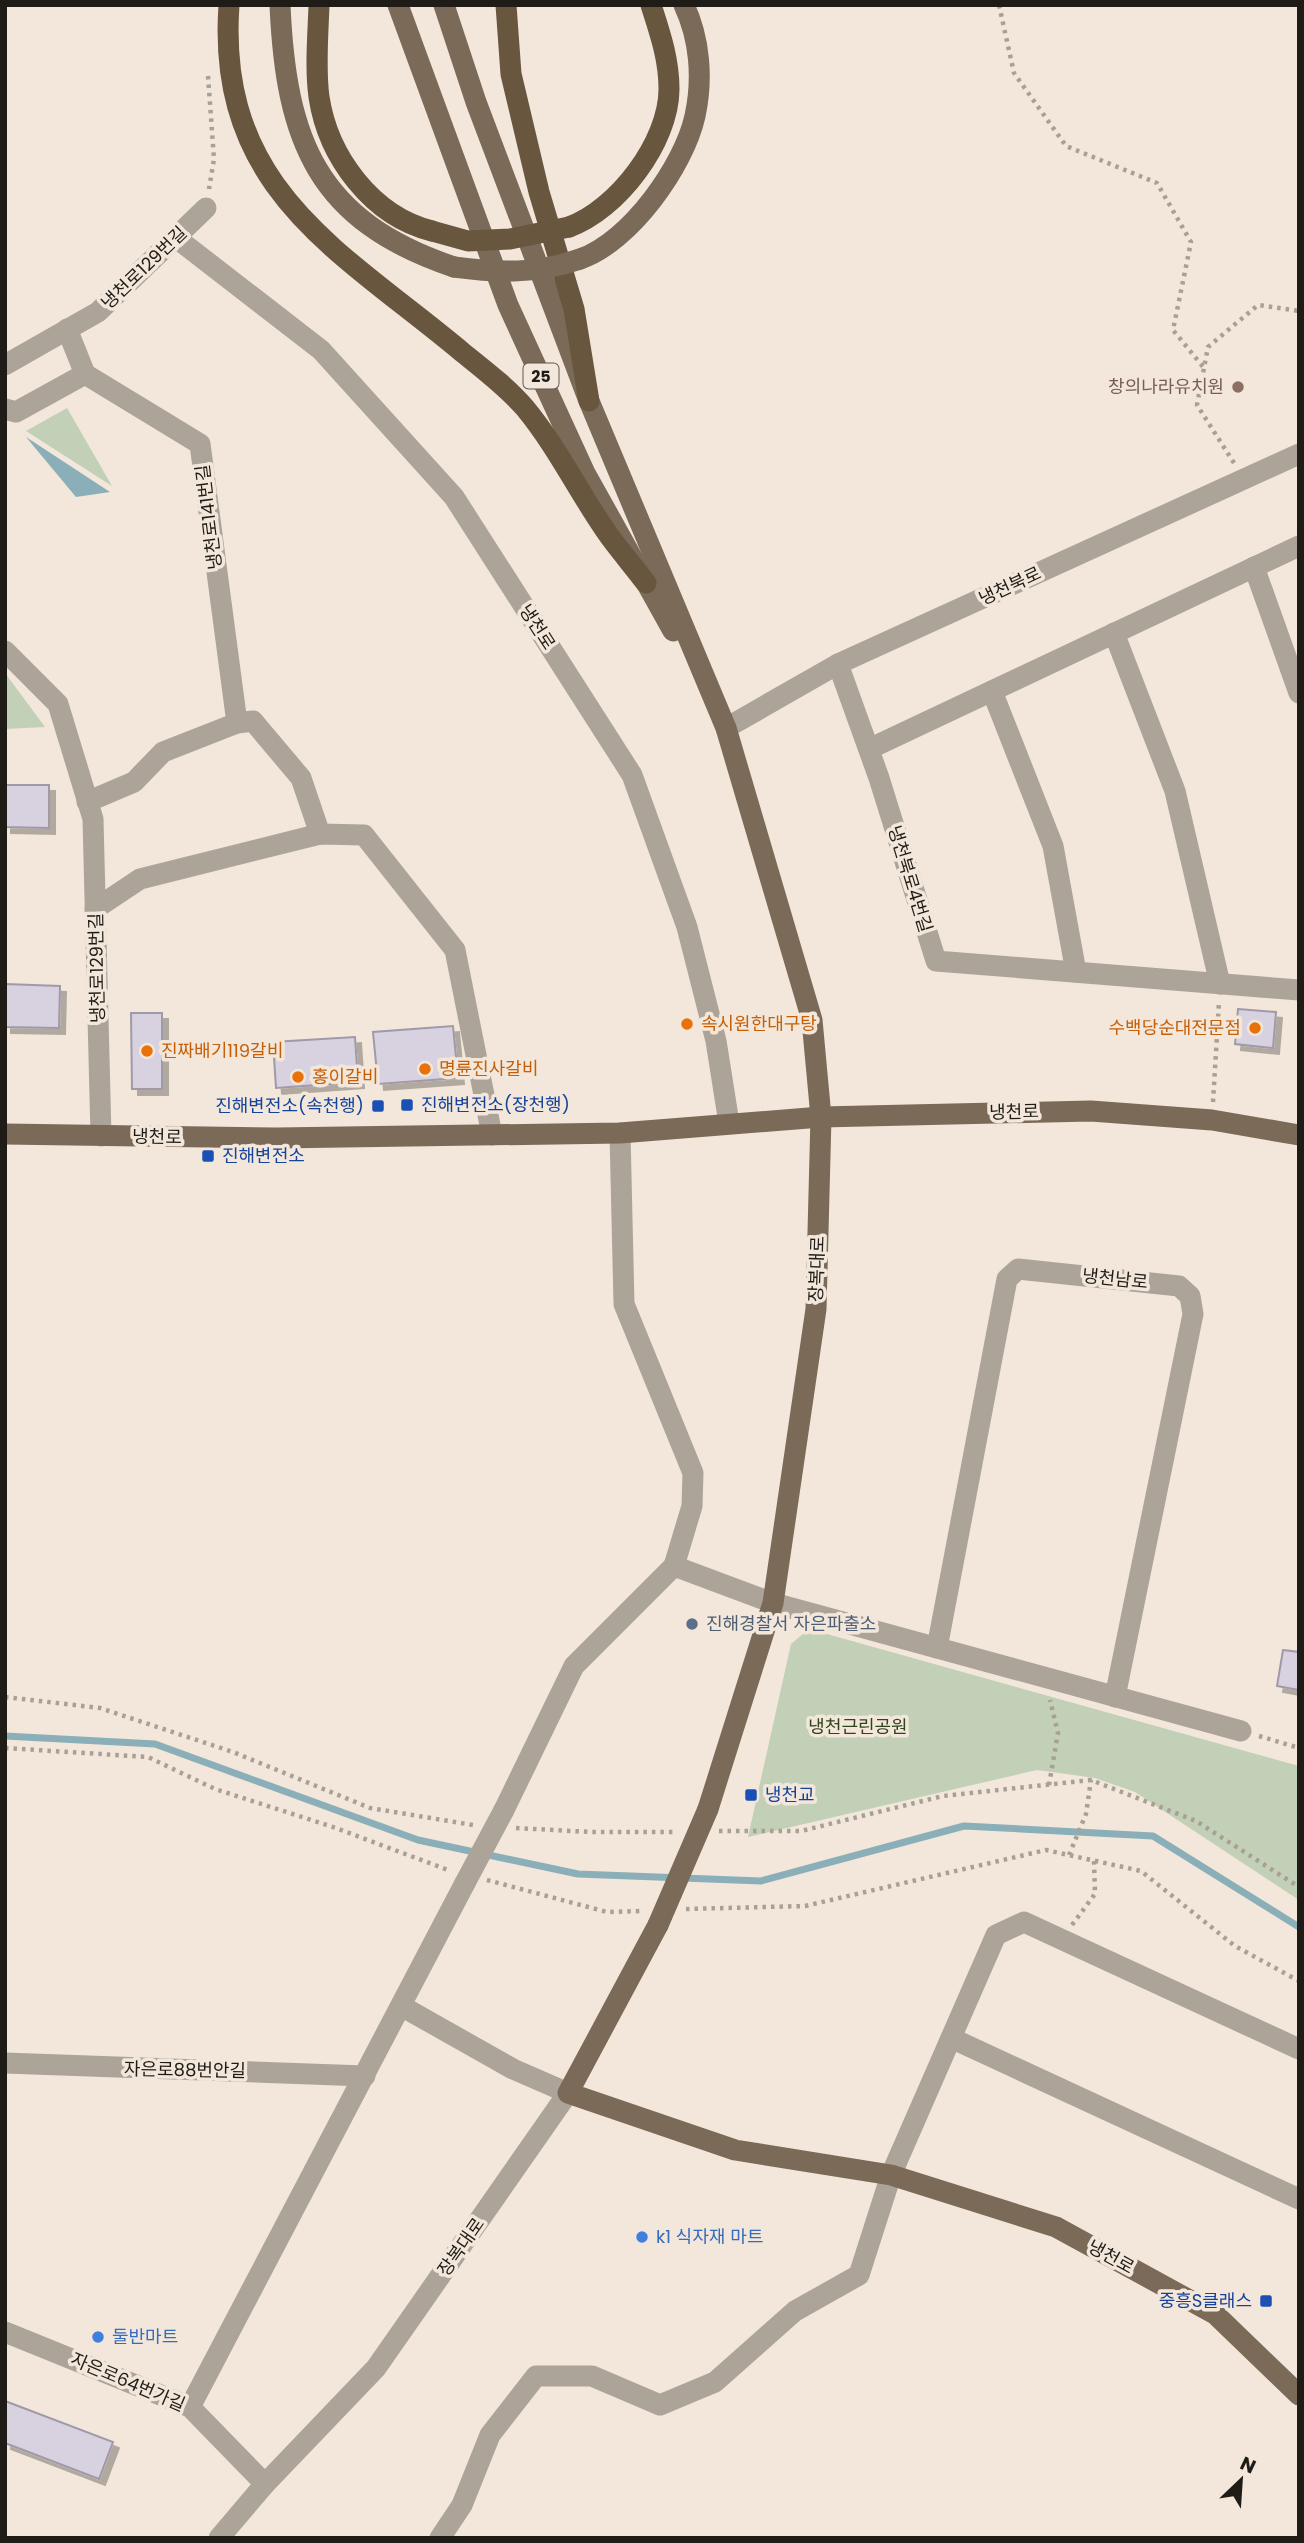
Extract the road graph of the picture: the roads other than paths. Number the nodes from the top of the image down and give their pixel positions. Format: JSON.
{"nodes":[{"id":1,"x":229,"y":5,"type":"edge"},
{"id":2,"x":280,"y":5,"type":"edge"},
{"id":3,"x":319,"y":5,"type":"edge"},
{"id":4,"x":398,"y":5,"type":"edge"},
{"id":5,"x":444,"y":5,"type":"edge"},
{"id":6,"x":506,"y":5,"type":"edge"},
{"id":7,"x":651,"y":5,"type":"edge"},
{"id":8,"x":684,"y":5,"type":"edge"},
{"id":9,"x":206,"y":208,"type":"road end"},
{"id":10,"x":175,"y":237,"type":"junction"},
{"id":11,"x":67,"y":330,"type":"junction"},
{"id":12,"x":5,"y":365,"type":"edge"},
{"id":13,"x":85,"y":373,"type":"junction"},
{"id":14,"x":589,"y":401,"type":"junction"},
{"id":15,"x":5,"y":409,"type":"edge"},
{"id":16,"x":1299,"y":454,"type":"edge"},
{"id":17,"x":1299,"y":546,"type":"edge"},
{"id":18,"x":1254,"y":567,"type":"junction"},
{"id":19,"x":646,"y":583,"type":"junction"},
{"id":20,"x":1114,"y":633,"type":"junction"},
{"id":21,"x":5,"y":651,"type":"edge"},
{"id":22,"x":838,"y":664,"type":"junction"},
{"id":23,"x":992,"y":691,"type":"junction"},
{"id":24,"x":1299,"y":693,"type":"edge"},
{"id":25,"x":245,"y":722,"type":"junction"},
{"id":26,"x":726,"y":728,"type":"junction"},
{"id":27,"x":869,"y":749,"type":"junction"},
{"id":28,"x":88,"y":802,"type":"junction"},
{"id":29,"x":320,"y":834,"type":"junction"},
{"id":30,"x":95,"y":909,"type":"junction"},
{"id":31,"x":1076,"y":972,"type":"junction"},
{"id":32,"x":1220,"y":984,"type":"junction"},
{"id":33,"x":1299,"y":990,"type":"edge"},
{"id":34,"x":821,"y":1117,"type":"junction"},
{"id":35,"x":729,"y":1123,"type":"junction"},
{"id":36,"x":620,"y":1133,"type":"junction"},
{"id":37,"x":5,"y":1135,"type":"edge"},
{"id":38,"x":492,"y":1135,"type":"junction"},
{"id":39,"x":1299,"y":1135,"type":"edge"},
{"id":40,"x":101,"y":1136,"type":"junction"},
{"id":41,"x":674,"y":1566,"type":"junction"},
{"id":42,"x":773,"y":1603,"type":"junction"},
{"id":43,"x":937,"y":1648,"type":"junction"},
{"id":44,"x":1115,"y":1697,"type":"junction"},
{"id":45,"x":1241,"y":1731,"type":"road end"},
{"id":46,"x":403,"y":2007,"type":"junction"},
{"id":47,"x":951,"y":2038,"type":"junction"},
{"id":48,"x":1299,"y":2049,"type":"edge"},
{"id":49,"x":5,"y":2063,"type":"edge"},
{"id":50,"x":366,"y":2076,"type":"junction"},
{"id":51,"x":568,"y":2093,"type":"junction"},
{"id":52,"x":891,"y":2175,"type":"junction"},
{"id":53,"x":1299,"y":2199,"type":"edge"},
{"id":54,"x":5,"y":2332,"type":"edge"},
{"id":55,"x":1299,"y":2395,"type":"edge"},
{"id":56,"x":190,"y":2407,"type":"junction"},
{"id":57,"x":265,"y":2484,"type":"junction"},
{"id":58,"x":219,"y":2538,"type":"edge"},
{"id":59,"x":440,"y":2538,"type":"edge"}],
"edges":[{"from":1,"to":19,"type":"highway"},
{"from":2,"to":8,"type":"main road","bridge":true},
{"from":3,"to":7,"type":"highway","bridge":true},
{"from":4,"to":19,"type":"main road","number":"25"},
{"from":5,"to":14,"type":"main road","number":"25"},
{"from":6,"to":14,"type":"highway"},
{"from":9,"to":10,"type":"street","name":"냉천로129번길"},
{"from":10,"to":11,"type":"street","name":"냉천로129번길"},
{"from":10,"to":35,"type":"street","name":"냉천로"},
{"from":11,"to":12,"type":"street","name":"냉천로129번길"},
{"from":11,"to":13,"type":"street"},
{"from":13,"to":15,"type":"street"},
{"from":13,"to":25,"type":"street","name":"냉천로141번길"},
{"from":14,"to":26,"type":"main road","number":"25"},
{"from":16,"to":22,"type":"street","name":"냉천북로"},
{"from":17,"to":18,"type":"street"},
{"from":18,"to":20,"type":"street"},
{"from":18,"to":24,"type":"street"},
{"from":19,"to":26,"type":"main road","number":"25"},
{"from":20,"to":23,"type":"street"},
{"from":20,"to":32,"type":"street"},
{"from":21,"to":28,"type":"street","name":"냉천로129번길"},
{"from":22,"to":26,"type":"street","name":"냉천북로"},
{"from":22,"to":27,"type":"street","name":"냉천북로4번길"},
{"from":23,"to":27,"type":"street"},
{"from":23,"to":31,"type":"street"},
{"from":25,"to":28,"type":"street"},
{"from":25,"to":29,"type":"street"},
{"from":26,"to":34,"type":"main road","name":"장복대로"},
{"from":27,"to":31,"type":"street","name":"냉천북로4번길"},
{"from":28,"to":30,"type":"street","name":"냉천로129번길"},
{"from":29,"to":30,"type":"street"},
{"from":29,"to":38,"type":"street"},
{"from":30,"to":40,"type":"street","name":"냉천로129번길"},
{"from":31,"to":32,"type":"street","name":"냉천북로4번길"},
{"from":32,"to":33,"type":"street","name":"냉천북로4번길"},
{"from":34,"to":35,"type":"main road","name":"냉천로"},
{"from":34,"to":39,"type":"main road","name":"냉천로"},
{"from":34,"to":42,"type":"main road","name":"장복대로"},
{"from":35,"to":36,"type":"main road","name":"냉천로"},
{"from":36,"to":38,"type":"main road","name":"냉천로"},
{"from":36,"to":41,"type":"street"},
{"from":37,"to":40,"type":"main road","name":"냉천로"},
{"from":38,"to":40,"type":"main road","name":"냉천로"},
{"from":41,"to":42,"type":"street"},
{"from":41,"to":46,"type":"street","bridge":true},
{"from":42,"to":43,"type":"street"},
{"from":42,"to":51,"type":"main road","name":"장복대로","bridge":true},
{"from":43,"to":44,"type":"street"},
{"from":43,"to":44,"type":"street","name":"냉천남로"},
{"from":44,"to":45,"type":"street"},
{"from":46,"to":50,"type":"street"},
{"from":46,"to":51,"type":"street"},
{"from":47,"to":48,"type":"street"},
{"from":47,"to":52,"type":"street"},
{"from":47,"to":53,"type":"street"},
{"from":49,"to":50,"type":"street","name":"자은로88번안길"},
{"from":50,"to":56,"type":"street"},
{"from":51,"to":52,"type":"main road","name":"냉천로"},
{"from":51,"to":57,"type":"street","name":"장복대로"},
{"from":52,"to":55,"type":"main road","name":"냉천로"},
{"from":52,"to":59,"type":"street"},
{"from":54,"to":56,"type":"street","name":"자은로64번가길"},
{"from":56,"to":57,"type":"street","name":"자은로64번가길"},
{"from":57,"to":58,"type":"street","name":"장복대로"}]}
